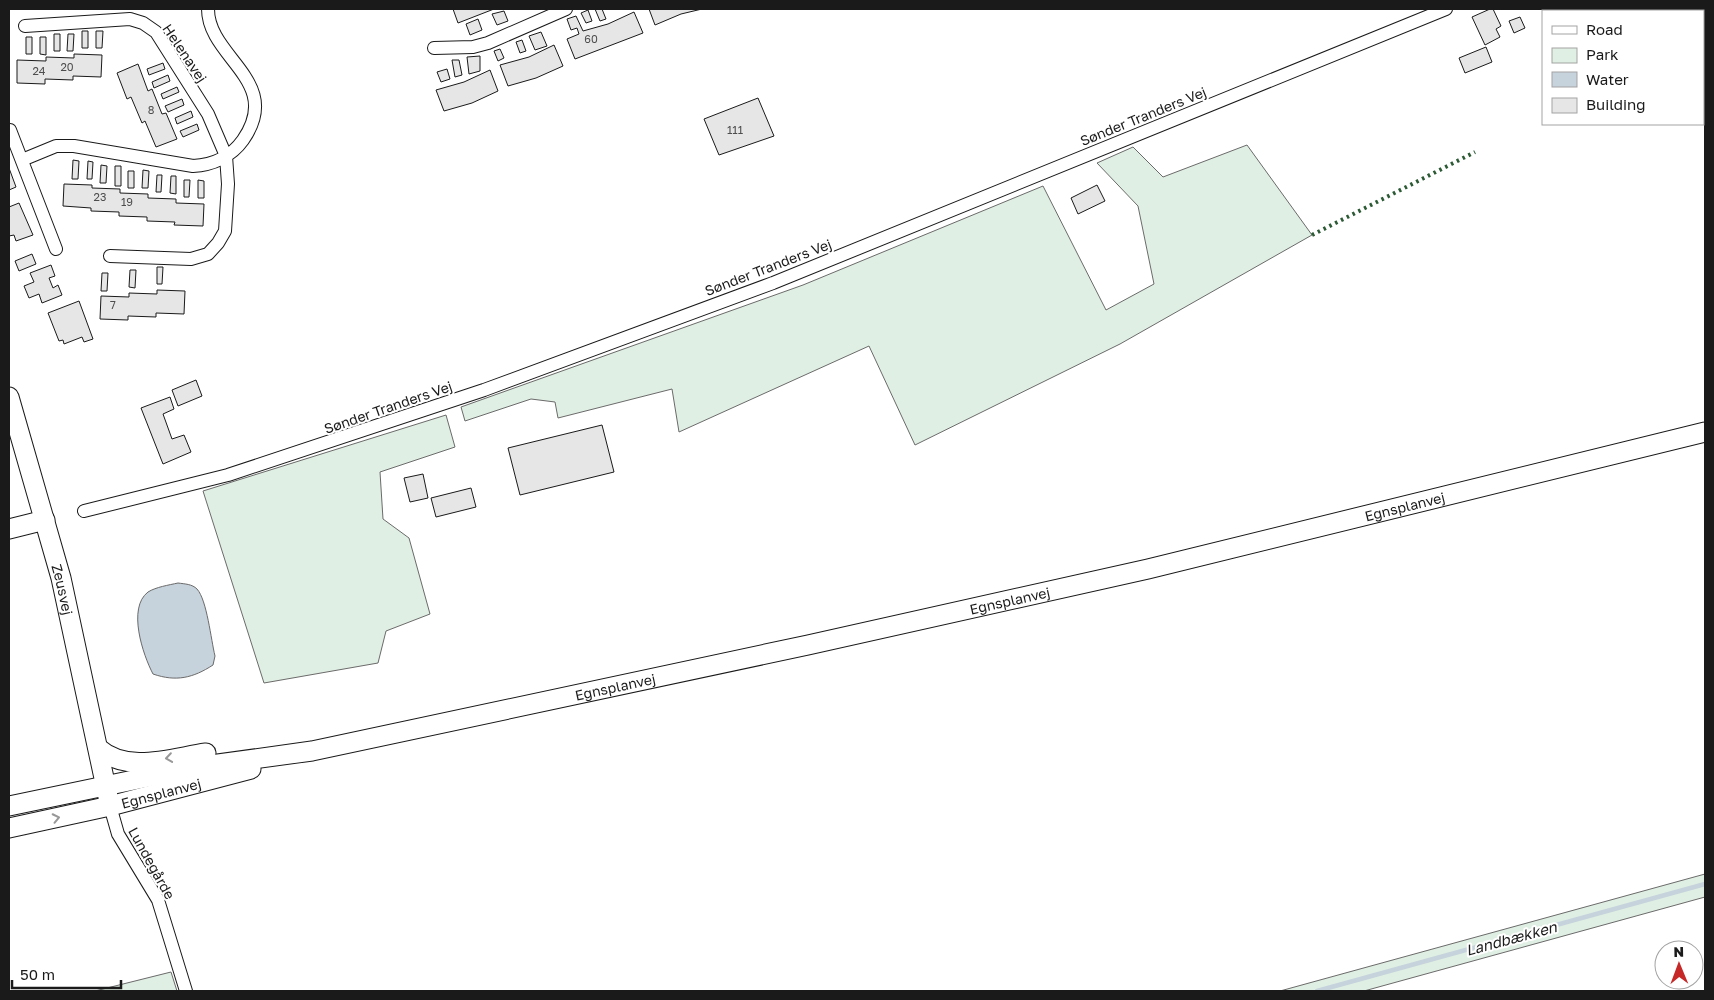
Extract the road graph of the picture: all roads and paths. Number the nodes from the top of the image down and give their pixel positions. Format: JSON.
{"nodes":[{"id":1,"x":208,"y":9,"type":"edge"},
{"id":2,"x":566,"y":9,"type":"edge"},
{"id":3,"x":1446,"y":9,"type":"edge"},
{"id":4,"x":25,"y":26,"type":"dead end"},
{"id":5,"x":434,"y":48,"type":"dead end"},
{"id":6,"x":10,"y":130,"type":"dead end"},
{"id":7,"x":226,"y":156,"type":"junction"},
{"id":8,"x":22,"y":160,"type":"junction"},
{"id":9,"x":56,"y":249,"type":"dead end"},
{"id":10,"x":110,"y":256,"type":"dead end"},
{"id":11,"x":9,"y":397,"type":"edge"},
{"id":12,"x":1705,"y":432,"type":"edge"},
{"id":13,"x":84,"y":510,"type":"dead end"},
{"id":14,"x":45,"y":520,"type":"junction"},
{"id":15,"x":9,"y":529,"type":"edge"},
{"id":16,"x":426,"y":726,"type":"junction"},
{"id":17,"x":98,"y":748,"type":"junction"},
{"id":18,"x":312,"y":751,"type":"junction"},
{"id":19,"x":106,"y":785,"type":"junction"},
{"id":20,"x":9,"y":806,"type":"edge"},
{"id":21,"x":110,"y":806,"type":"junction"},
{"id":22,"x":9,"y":828,"type":"edge"},
{"id":23,"x":186,"y":991,"type":"edge"}],
"edges":[{"from":1,"to":7,"type":"street"},
{"from":2,"to":5,"type":"street"},
{"from":3,"to":13,"type":"street","name":"Sønder Tranders Vej"},
{"from":4,"to":7,"type":"street","name":"Helenavej"},
{"from":6,"to":8,"type":"street"},
{"from":7,"to":8,"type":"street"},
{"from":7,"to":10,"type":"street","name":"Helenavej"},
{"from":8,"to":9,"type":"street"},
{"from":11,"to":14,"type":"main road","name":"Zeusvej"},
{"from":12,"to":16,"type":"main road","name":"Egnsplanvej"},
{"from":14,"to":15,"type":"main road"},
{"from":14,"to":17,"type":"main road","name":"Zeusvej"},
{"from":16,"to":17,"type":"main road","one_way":true},
{"from":16,"to":18,"type":"main road","name":"Egnsplanvej"},
{"from":17,"to":19,"type":"main road","name":"Zeusvej"},
{"from":18,"to":19,"type":"main road","name":"Egnsplanvej"},
{"from":18,"to":21,"type":"main road","name":"Egnsplanvej"},
{"from":19,"to":20,"type":"main road","name":"Egnsplanvej"},
{"from":19,"to":21,"type":"main road","name":"Zeusvej"},
{"from":22,"to":21,"type":"main road","name":"Egnsplanvej","one_way":true},
{"from":21,"to":23,"type":"street","name":"Lundegårde"}]}
